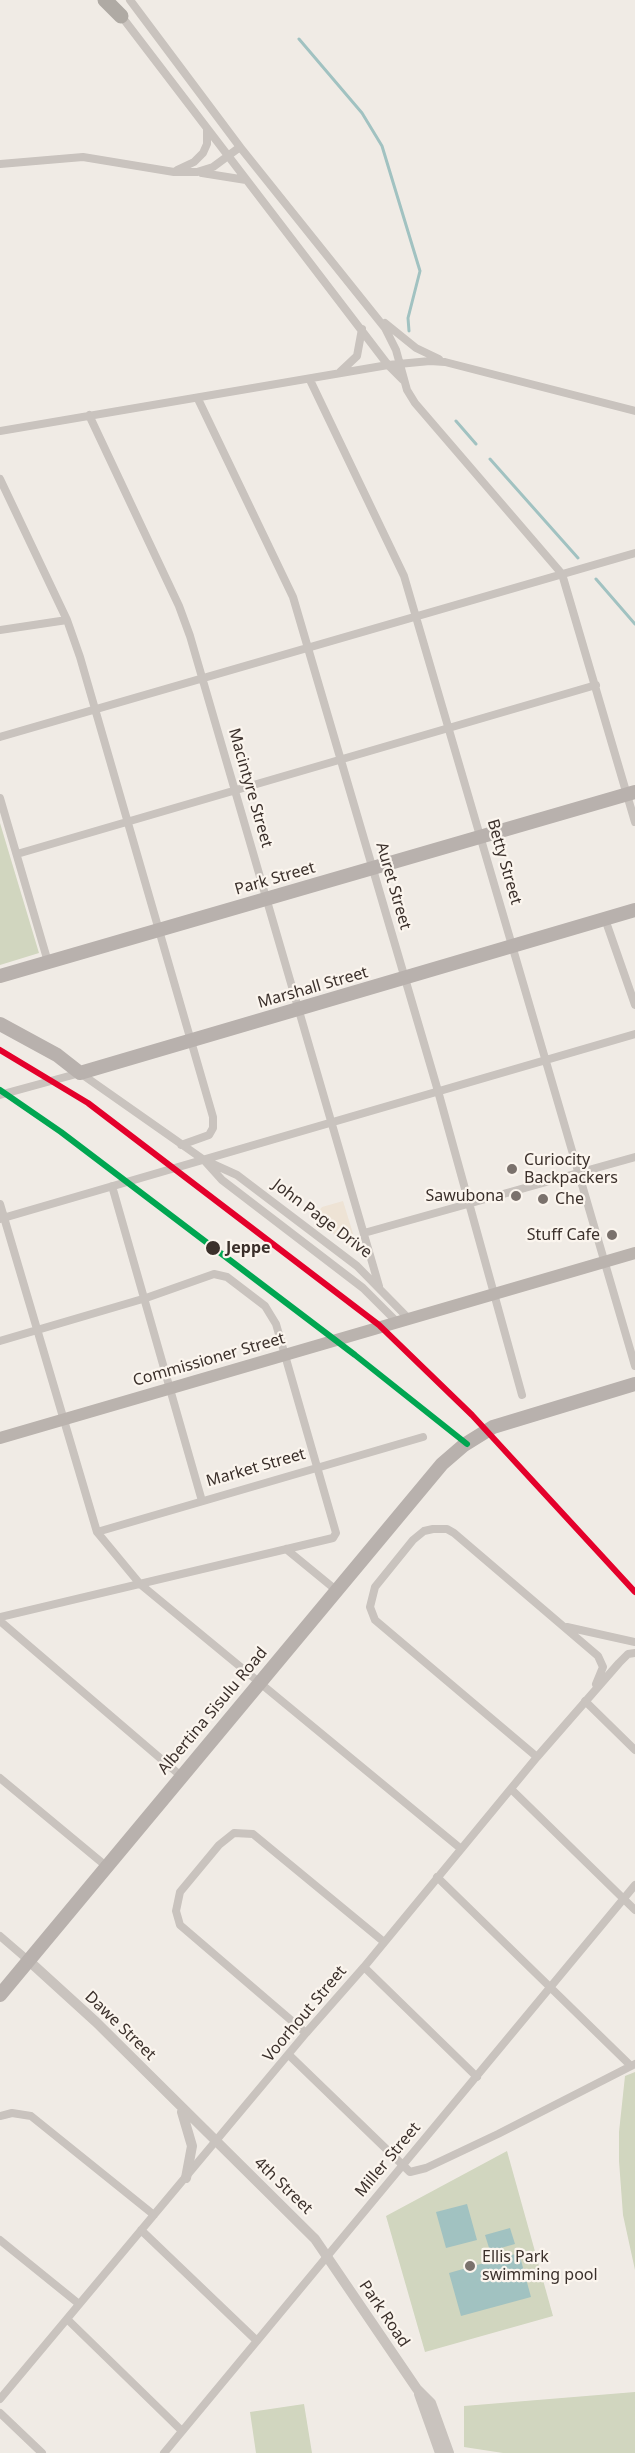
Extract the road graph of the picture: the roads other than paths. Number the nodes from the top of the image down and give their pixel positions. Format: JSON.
{"nodes":[{"id":1,"x":105,"y":0,"type":"edge"},
{"id":2,"x":110,"y":0,"type":"edge"},
{"id":3,"x":130,"y":0,"type":"edge"},
{"id":4,"x":121,"y":16,"type":"junction"},
{"id":5,"x":207,"y":128,"type":"junction"},
{"id":6,"x":240,"y":147,"type":"junction"},
{"id":7,"x":228,"y":156,"type":"junction"},
{"id":8,"x":0,"y":164,"type":"edge"},
{"id":9,"x":174,"y":171,"type":"junction"},
{"id":10,"x":197,"y":172,"type":"junction"},
{"id":11,"x":246,"y":180,"type":"junction"},
{"id":12,"x":374,"y":312,"type":"junction"},
{"id":13,"x":362,"y":329,"type":"junction"},
{"id":14,"x":445,"y":362,"type":"junction"},
{"id":15,"x":401,"y":363,"type":"junction"},
{"id":16,"x":388,"y":365,"type":"junction"},
{"id":17,"x":334,"y":375,"type":"junction"},
{"id":18,"x":309,"y":380,"type":"junction"},
{"id":19,"x":403,"y":380,"type":"junction"},
{"id":20,"x":198,"y":399,"type":"junction"},
{"id":21,"x":635,"y":411,"type":"edge"},
{"id":22,"x":89,"y":415,"type":"junction"},
{"id":23,"x":0,"y":431,"type":"edge"},
{"id":24,"x":0,"y":478,"type":"edge"},
{"id":25,"x":635,"y":553,"type":"edge"},
{"id":26,"x":562,"y":574,"type":"junction"},
{"id":27,"x":416,"y":616,"type":"junction"},
{"id":28,"x":67,"y":620,"type":"junction"},
{"id":29,"x":0,"y":630,"type":"edge"},
{"id":30,"x":309,"y":648,"type":"junction"},
{"id":31,"x":202,"y":678,"type":"junction"},
{"id":32,"x":596,"y":685,"type":"junction"},
{"id":33,"x":94,"y":710,"type":"junction"},
{"id":34,"x":450,"y":726,"type":"junction"},
{"id":35,"x":0,"y":737,"type":"edge"},
{"id":36,"x":340,"y":759,"type":"junction"},
{"id":37,"x":235,"y":789,"type":"junction"},
{"id":38,"x":631,"y":793,"type":"edge"},
{"id":39,"x":0,"y":798,"type":"edge"},
{"id":40,"x":127,"y":820,"type":"junction"},
{"id":41,"x":635,"y":822,"type":"edge"},
{"id":42,"x":480,"y":836,"type":"junction"},
{"id":43,"x":17,"y":854,"type":"junction"},
{"id":44,"x":372,"y":867,"type":"junction"},
{"id":45,"x":266,"y":898,"type":"junction"},
{"id":46,"x":635,"y":910,"type":"edge"},
{"id":47,"x":605,"y":919,"type":"junction"},
{"id":48,"x":158,"y":930,"type":"junction"},
{"id":49,"x":512,"y":946,"type":"junction"},
{"id":50,"x":48,"y":962,"type":"junction"},
{"id":51,"x":0,"y":976,"type":"edge"},
{"id":52,"x":405,"y":978,"type":"junction"},
{"id":53,"x":635,"y":1005,"type":"edge"},
{"id":54,"x":299,"y":1010,"type":"junction"},
{"id":55,"x":0,"y":1024,"type":"edge"},
{"id":56,"x":635,"y":1034,"type":"edge"},
{"id":57,"x":191,"y":1041,"type":"junction"},
{"id":58,"x":548,"y":1059,"type":"junction"},
{"id":59,"x":80,"y":1073,"type":"junction"},
{"id":60,"x":438,"y":1091,"type":"junction"},
{"id":61,"x":0,"y":1095,"type":"edge"},
{"id":62,"x":332,"y":1121,"type":"junction"},
{"id":63,"x":180,"y":1145,"type":"junction"},
{"id":64,"x":635,"y":1157,"type":"edge"},
{"id":65,"x":204,"y":1160,"type":"junction"},
{"id":66,"x":579,"y":1173,"type":"junction"},
{"id":67,"x":116,"y":1184,"type":"junction"},
{"id":68,"x":470,"y":1203,"type":"junction"},
{"id":69,"x":0,"y":1204,"type":"edge"},
{"id":70,"x":2,"y":1219,"type":"edge"},
{"id":71,"x":364,"y":1233,"type":"junction"},
{"id":72,"x":635,"y":1253,"type":"edge"},
{"id":73,"x":605,"y":1262,"type":"junction"},
{"id":74,"x":379,"y":1286,"type":"junction"},
{"id":75,"x":496,"y":1294,"type":"junction"},
{"id":76,"x":146,"y":1298,"type":"junction"},
{"id":77,"x":399,"y":1322,"type":"junction"},
{"id":78,"x":37,"y":1330,"type":"junction"},
{"id":79,"x":0,"y":1341,"type":"edge"},
{"id":80,"x":286,"y":1355,"type":"junction"},
{"id":81,"x":635,"y":1366,"type":"edge"},
{"id":82,"x":635,"y":1384,"type":"edge"},
{"id":83,"x":171,"y":1388,"type":"junction"},
{"id":84,"x":522,"y":1395,"type":"dead end"},
{"id":85,"x":64,"y":1420,"type":"junction"},
{"id":86,"x":423,"y":1437,"type":"dead end"},
{"id":87,"x":0,"y":1438,"type":"edge"},
{"id":88,"x":318,"y":1467,"type":"junction"},
{"id":89,"x":202,"y":1501,"type":"junction"},
{"id":90,"x":97,"y":1532,"type":"junction"},
{"id":91,"x":286,"y":1549,"type":"junction"},
{"id":92,"x":140,"y":1584,"type":"junction"},
{"id":93,"x":336,"y":1590,"type":"junction"},
{"id":94,"x":0,"y":1619,"type":"edge"},
{"id":95,"x":567,"y":1627,"type":"junction"},
{"id":96,"x":635,"y":1642,"type":"edge"},
{"id":97,"x":635,"y":1653,"type":"edge"},
{"id":98,"x":260,"y":1683,"type":"junction"},
{"id":99,"x":591,"y":1694,"type":"junction"},
{"id":100,"x":585,"y":1701,"type":"junction"},
{"id":101,"x":635,"y":1750,"type":"edge"},
{"id":102,"x":537,"y":1757,"type":"junction"},
{"id":103,"x":181,"y":1776,"type":"junction"},
{"id":104,"x":0,"y":1778,"type":"edge"},
{"id":105,"x":511,"y":1789,"type":"junction"},
{"id":106,"x":460,"y":1848,"type":"junction"},
{"id":107,"x":106,"y":1866,"type":"junction"},
{"id":108,"x":437,"y":1877,"type":"junction"},
{"id":109,"x":635,"y":1886,"type":"edge"},
{"id":110,"x":624,"y":1899,"type":"junction"},
{"id":111,"x":635,"y":1910,"type":"edge"},
{"id":112,"x":0,"y":1936,"type":"edge"},
{"id":113,"x":384,"y":1942,"type":"junction"},
{"id":114,"x":29,"y":1961,"type":"junction"},
{"id":115,"x":364,"y":1967,"type":"junction"},
{"id":116,"x":552,"y":1988,"type":"junction"},
{"id":117,"x":0,"y":1995,"type":"edge"},
{"id":118,"x":306,"y":2033,"type":"junction"},
{"id":119,"x":289,"y":2055,"type":"junction"},
{"id":120,"x":633,"y":2065,"type":"edge"},
{"id":121,"x":477,"y":2077,"type":"junction"},
{"id":122,"x":178,"y":2104,"type":"junction"},
{"id":123,"x":0,"y":2116,"type":"edge"},
{"id":124,"x":216,"y":2141,"type":"junction"},
{"id":125,"x":402,"y":2166,"type":"junction"},
{"id":126,"x":186,"y":2178,"type":"junction"},
{"id":127,"x":154,"y":2215,"type":"junction"},
{"id":128,"x":141,"y":2230,"type":"junction"},
{"id":129,"x":0,"y":2240,"type":"edge"},
{"id":130,"x":328,"y":2255,"type":"junction"},
{"id":131,"x":79,"y":2304,"type":"junction"},
{"id":132,"x":67,"y":2319,"type":"junction"},
{"id":133,"x":257,"y":2341,"type":"junction"},
{"id":134,"x":417,"y":2389,"type":"junction"},
{"id":135,"x":0,"y":2399,"type":"edge"},
{"id":136,"x":0,"y":2413,"type":"edge"},
{"id":137,"x":182,"y":2431,"type":"junction"},
{"id":138,"x":42,"y":2453,"type":"edge"},
{"id":139,"x":164,"y":2453,"type":"edge"},
{"id":140,"x":440,"y":2453,"type":"edge"},
{"id":141,"x":449,"y":2453,"type":"edge"}],
"edges":[{"from":1,"to":4,"type":"highway"},
{"from":2,"to":4,"type":"street"},
{"from":3,"to":6,"type":"street"},
{"from":4,"to":5,"type":"street"},
{"from":5,"to":7,"type":"street"},
{"from":5,"to":9,"type":"street"},
{"from":6,"to":7,"type":"street"},
{"from":6,"to":12,"type":"street"},
{"from":7,"to":10,"type":"street"},
{"from":7,"to":11,"type":"street"},
{"from":8,"to":9,"type":"street"},
{"from":9,"to":10,"type":"street"},
{"from":10,"to":11,"type":"street"},
{"from":11,"to":13,"type":"street"},
{"from":12,"to":14,"type":"street"},
{"from":12,"to":15,"type":"street"},
{"from":13,"to":16,"type":"street"},
{"from":13,"to":17,"type":"street"},
{"from":14,"to":15,"type":"street"},
{"from":14,"to":21,"type":"street"},
{"from":15,"to":16,"type":"street"},
{"from":15,"to":19,"type":"street"},
{"from":16,"to":17,"type":"street"},
{"from":16,"to":19,"type":"street"},
{"from":17,"to":18,"type":"street"},
{"from":18,"to":20,"type":"street"},
{"from":18,"to":27,"type":"street","name":"Betty Street"},
{"from":19,"to":26,"type":"street"},
{"from":20,"to":22,"type":"street"},
{"from":20,"to":30,"type":"street","name":"Auret Street"},
{"from":22,"to":23,"type":"street"},
{"from":22,"to":31,"type":"street","name":"Macintyre Street"},
{"from":24,"to":28,"type":"street"},
{"from":25,"to":26,"type":"street"},
{"from":26,"to":27,"type":"street"},
{"from":26,"to":32,"type":"street"},
{"from":27,"to":30,"type":"street"},
{"from":27,"to":34,"type":"street","name":"Betty Street"},
{"from":28,"to":29,"type":"street"},
{"from":28,"to":33,"type":"street"},
{"from":30,"to":31,"type":"street"},
{"from":30,"to":36,"type":"street","name":"Auret Street"},
{"from":31,"to":33,"type":"street"},
{"from":31,"to":37,"type":"street","name":"Macintyre Street"},
{"from":32,"to":34,"type":"street"},
{"from":32,"to":38,"type":"street"},
{"from":33,"to":35,"type":"street"},
{"from":33,"to":40,"type":"street"},
{"from":34,"to":36,"type":"street"},
{"from":34,"to":42,"type":"street","name":"Betty Street"},
{"from":36,"to":37,"type":"street"},
{"from":36,"to":44,"type":"street","name":"Auret Street"},
{"from":37,"to":40,"type":"street"},
{"from":37,"to":45,"type":"street","name":"Macintyre Street"},
{"from":38,"to":41,"type":"street"},
{"from":38,"to":42,"type":"main road","name":"Park Street"},
{"from":39,"to":43,"type":"street"},
{"from":40,"to":43,"type":"street"},
{"from":40,"to":48,"type":"street"},
{"from":42,"to":44,"type":"main road","name":"Park Street"},
{"from":42,"to":49,"type":"street","name":"Betty Street"},
{"from":43,"to":50,"type":"street"},
{"from":44,"to":45,"type":"main road","name":"Park Street"},
{"from":44,"to":52,"type":"street","name":"Auret Street"},
{"from":45,"to":48,"type":"main road","name":"Park Street"},
{"from":45,"to":54,"type":"street","name":"Macintyre Street"},
{"from":46,"to":47,"type":"main road","name":"Marshall Street"},
{"from":47,"to":49,"type":"main road","name":"Marshall Street"},
{"from":47,"to":53,"type":"street"},
{"from":48,"to":50,"type":"main road","name":"Park Street"},
{"from":48,"to":57,"type":"street"},
{"from":49,"to":52,"type":"main road","name":"Marshall Street"},
{"from":49,"to":58,"type":"street","name":"Betty Street"},
{"from":50,"to":51,"type":"main road","name":"Park Street"},
{"from":52,"to":54,"type":"main road","name":"Marshall Street"},
{"from":52,"to":60,"type":"street","name":"Auret Street"},
{"from":54,"to":57,"type":"main road","name":"Marshall Street"},
{"from":54,"to":62,"type":"street","name":"Macintyre Street"},
{"from":55,"to":59,"type":"main road","name":"John Page Drive"},
{"from":56,"to":58,"type":"street"},
{"from":57,"to":59,"type":"main road","name":"Marshall Street"},
{"from":57,"to":63,"type":"street"},
{"from":58,"to":60,"type":"street"},
{"from":58,"to":66,"type":"street","name":"Betty Street"},
{"from":59,"to":61,"type":"street","name":"Marshall Street"},
{"from":59,"to":63,"type":"street","name":"John Page Drive"},
{"from":60,"to":62,"type":"street"},
{"from":60,"to":68,"type":"street","name":"Auret Street"},
{"from":62,"to":65,"type":"street"},
{"from":62,"to":71,"type":"street","name":"Macintyre Street"},
{"from":63,"to":65,"type":"street","name":"John Page Drive"},
{"from":64,"to":66,"type":"street"},
{"from":65,"to":67,"type":"street"},
{"from":65,"to":74,"type":"street","name":"John Page Drive"},
{"from":65,"to":77,"type":"street","name":"John Page Drive"},
{"from":66,"to":68,"type":"street"},
{"from":66,"to":73,"type":"street","name":"Betty Street"},
{"from":67,"to":70,"type":"street"},
{"from":67,"to":76,"type":"street"},
{"from":68,"to":71,"type":"street"},
{"from":68,"to":75,"type":"street","name":"Auret Street"},
{"from":69,"to":70,"type":"street"},
{"from":70,"to":78,"type":"street"},
{"from":71,"to":74,"type":"street","name":"Macintyre Street"},
{"from":72,"to":73,"type":"main road","name":"Commissioner Street"},
{"from":73,"to":75,"type":"main road","name":"Commissioner Street"},
{"from":73,"to":81,"type":"street","name":"Betty Street"},
{"from":74,"to":77,"type":"street","name":"John Page Drive"},
{"from":75,"to":77,"type":"main road","name":"Commissioner Street"},
{"from":75,"to":84,"type":"street","name":"Auret Street"},
{"from":76,"to":78,"type":"street"},
{"from":76,"to":80,"type":"street"},
{"from":76,"to":83,"type":"street"},
{"from":77,"to":80,"type":"main road","name":"Commissioner Street"},
{"from":78,"to":79,"type":"street"},
{"from":78,"to":85,"type":"street"},
{"from":80,"to":83,"type":"main road","name":"Commissioner Street"},
{"from":80,"to":88,"type":"street"},
{"from":82,"to":93,"type":"main road","name":"Albertina Sisulu Road"},
{"from":83,"to":85,"type":"main road","name":"Commissioner Street"},
{"from":83,"to":89,"type":"street"},
{"from":85,"to":87,"type":"main road","name":"Commissioner Street"},
{"from":85,"to":90,"type":"street"},
{"from":86,"to":88,"type":"street","name":"Market Street"},
{"from":88,"to":89,"type":"street","name":"Market Street"},
{"from":88,"to":91,"type":"street"},
{"from":89,"to":90,"type":"street","name":"Market Street"},
{"from":90,"to":92,"type":"street"},
{"from":91,"to":92,"type":"street"},
{"from":91,"to":93,"type":"street"},
{"from":92,"to":94,"type":"street"},
{"from":92,"to":98,"type":"street"},
{"from":93,"to":98,"type":"main road","name":"Albertina Sisulu Road"},
{"from":94,"to":103,"type":"street"},
{"from":95,"to":96,"type":"street"},
{"from":95,"to":99,"type":"street"},
{"from":95,"to":102,"type":"street"},
{"from":97,"to":99,"type":"street","name":"Voorhout Street"},
{"from":98,"to":103,"type":"main road","name":"Albertina Sisulu Road"},
{"from":98,"to":106,"type":"street"},
{"from":99,"to":100,"type":"street","name":"Voorhout Street"},
{"from":100,"to":101,"type":"street"},
{"from":100,"to":102,"type":"street","name":"Voorhout Street"},
{"from":102,"to":105,"type":"street","name":"Voorhout Street"},
{"from":103,"to":107,"type":"main road","name":"Albertina Sisulu Road"},
{"from":104,"to":107,"type":"street"},
{"from":105,"to":106,"type":"street","name":"Voorhout Street"},
{"from":105,"to":110,"type":"street"},
{"from":106,"to":108,"type":"street","name":"Voorhout Street"},
{"from":107,"to":114,"type":"main road","name":"Albertina Sisulu Road"},
{"from":108,"to":113,"type":"street","name":"Voorhout Street"},
{"from":108,"to":116,"type":"street"},
{"from":109,"to":110,"type":"street","name":"Miller Street"},
{"from":110,"to":111,"type":"street"},
{"from":110,"to":116,"type":"street","name":"Miller Street"},
{"from":112,"to":114,"type":"street","name":"Dawe Street"},
{"from":113,"to":115,"type":"street","name":"Voorhout Street"},
{"from":113,"to":118,"type":"street"},
{"from":114,"to":117,"type":"main road","name":"Albertina Sisulu Road"},
{"from":114,"to":122,"type":"street","name":"Dawe Street"},
{"from":115,"to":118,"type":"street","name":"Voorhout Street"},
{"from":115,"to":121,"type":"street"},
{"from":116,"to":120,"type":"street"},
{"from":116,"to":121,"type":"street","name":"Miller Street"},
{"from":118,"to":119,"type":"street","name":"Voorhout Street"},
{"from":119,"to":124,"type":"street","name":"Voorhout Street"},
{"from":119,"to":125,"type":"street"},
{"from":120,"to":125,"type":"street"},
{"from":121,"to":125,"type":"street","name":"Miller Street"},
{"from":122,"to":124,"type":"street","name":"Dawe Street"},
{"from":122,"to":126,"type":"street"},
{"from":123,"to":127,"type":"street"},
{"from":124,"to":126,"type":"street","name":"Voorhout Street"},
{"from":124,"to":130,"type":"street","name":"4th Street"},
{"from":125,"to":130,"type":"street","name":"Miller Street"},
{"from":126,"to":127,"type":"street","name":"Voorhout Street"},
{"from":127,"to":128,"type":"street","name":"Voorhout Street"},
{"from":128,"to":131,"type":"street","name":"Voorhout Street"},
{"from":128,"to":133,"type":"street"},
{"from":129,"to":131,"type":"street"},
{"from":130,"to":133,"type":"street","name":"Miller Street"},
{"from":130,"to":134,"type":"street","name":"Park Road"},
{"from":131,"to":132,"type":"street","name":"Voorhout Street"},
{"from":132,"to":135,"type":"street","name":"Voorhout Street"},
{"from":132,"to":137,"type":"street"},
{"from":133,"to":137,"type":"street","name":"Miller Street"},
{"from":134,"to":140,"type":"street","name":"Park Road"},
{"from":134,"to":141,"type":"street","name":"Park Road"},
{"from":136,"to":138,"type":"street"},
{"from":137,"to":139,"type":"street","name":"Miller Street"}]}
